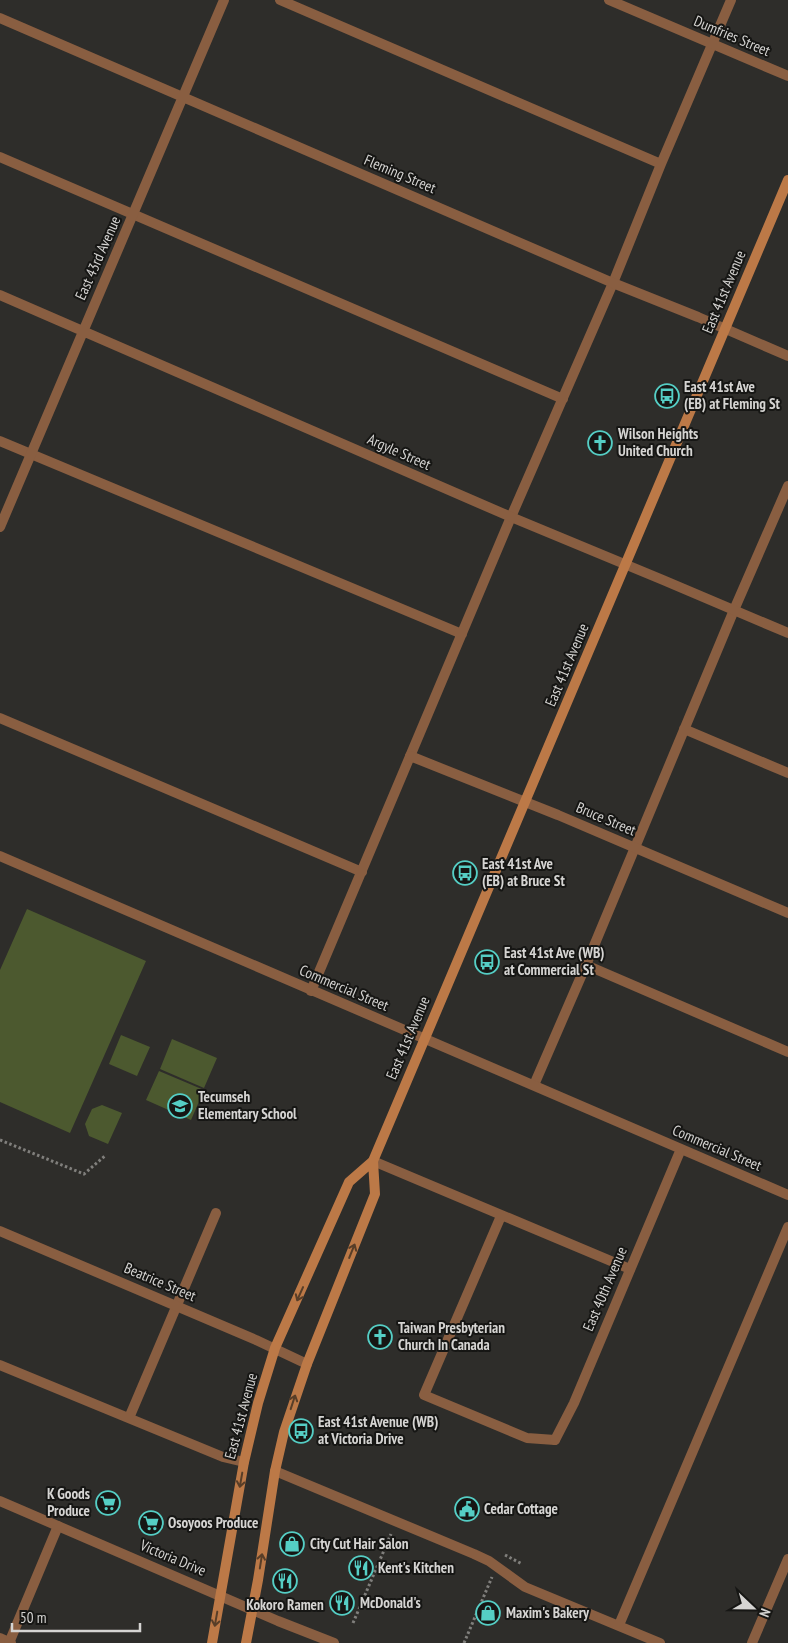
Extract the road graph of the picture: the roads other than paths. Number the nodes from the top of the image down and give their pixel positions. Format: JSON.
{"nodes":[{"id":1,"x":224,"y":0,"type":"edge"},
{"id":2,"x":280,"y":0,"type":"edge"},
{"id":3,"x":609,"y":0,"type":"edge"},
{"id":4,"x":731,"y":0,"type":"edge"},
{"id":5,"x":0,"y":18,"type":"edge"},
{"id":6,"x":713,"y":44,"type":"junction"},
{"id":7,"x":788,"y":76,"type":"edge"},
{"id":8,"x":182,"y":97,"type":"junction"},
{"id":9,"x":0,"y":157,"type":"edge"},
{"id":10,"x":661,"y":164,"type":"junction"},
{"id":11,"x":788,"y":180,"type":"edge"},
{"id":12,"x":133,"y":215,"type":"junction"},
{"id":13,"x":613,"y":283,"type":"junction"},
{"id":14,"x":0,"y":296,"type":"edge"},
{"id":15,"x":725,"y":328,"type":"junction"},
{"id":16,"x":83,"y":331,"type":"junction"},
{"id":17,"x":788,"y":356,"type":"edge"},
{"id":18,"x":562,"y":399,"type":"junction"},
{"id":19,"x":0,"y":441,"type":"edge"},
{"id":20,"x":31,"y":454,"type":"junction"},
{"id":21,"x":788,"y":486,"type":"edge"},
{"id":22,"x":786,"y":497,"type":"edge"},
{"id":23,"x":511,"y":517,"type":"junction"},
{"id":24,"x":0,"y":527,"type":"edge"},
{"id":25,"x":626,"y":564,"type":"junction"},
{"id":26,"x":734,"y":610,"type":"junction"},
{"id":27,"x":788,"y":633,"type":"edge"},
{"id":28,"x":462,"y":634,"type":"junction"},
{"id":29,"x":0,"y":718,"type":"edge"},
{"id":30,"x":684,"y":729,"type":"junction"},
{"id":31,"x":410,"y":756,"type":"junction"},
{"id":32,"x":788,"y":773,"type":"edge"},
{"id":33,"x":525,"y":802,"type":"junction"},
{"id":34,"x":635,"y":847,"type":"junction"},
{"id":35,"x":0,"y":856,"type":"edge"},
{"id":36,"x":362,"y":872,"type":"junction"},
{"id":37,"x":788,"y":913,"type":"edge"},
{"id":38,"x":586,"y":965,"type":"junction"},
{"id":39,"x":311,"y":991,"type":"junction"},
{"id":40,"x":425,"y":1039,"type":"junction"},
{"id":41,"x":788,"y":1052,"type":"edge"},
{"id":42,"x":534,"y":1085,"type":"junction"},
{"id":43,"x":681,"y":1149,"type":"junction"},
{"id":44,"x":372,"y":1161,"type":"junction"},
{"id":45,"x":788,"y":1195,"type":"edge"},
{"id":46,"x":216,"y":1214,"type":"dead end"},
{"id":47,"x":501,"y":1216,"type":"junction"},
{"id":48,"x":788,"y":1227,"type":"edge"},
{"id":49,"x":0,"y":1231,"type":"edge"},
{"id":50,"x":630,"y":1269,"type":"junction"},
{"id":51,"x":176,"y":1306,"type":"junction"},
{"id":52,"x":276,"y":1348,"type":"junction"},
{"id":53,"x":307,"y":1364,"type":"junction"},
{"id":54,"x":0,"y":1365,"type":"edge"},
{"id":55,"x":129,"y":1418,"type":"junction"},
{"id":56,"x":244,"y":1462,"type":"junction"},
{"id":57,"x":275,"y":1470,"type":"junction"},
{"id":58,"x":0,"y":1501,"type":"edge"},
{"id":59,"x":58,"y":1526,"type":"junction"},
{"id":60,"x":788,"y":1558,"type":"edge"},
{"id":61,"x":220,"y":1595,"type":"junction"},
{"id":62,"x":253,"y":1610,"type":"junction"},
{"id":63,"x":619,"y":1625,"type":"junction"},
{"id":64,"x":0,"y":1638,"type":"edge"},
{"id":65,"x":10,"y":1643,"type":"edge"},
{"id":66,"x":212,"y":1643,"type":"edge"},
{"id":67,"x":246,"y":1643,"type":"edge"},
{"id":68,"x":334,"y":1643,"type":"edge"},
{"id":69,"x":660,"y":1643,"type":"edge"},
{"id":70,"x":752,"y":1643,"type":"edge"}],
"edges":[{"from":1,"to":8,"type":"street","name":"East 43rd Avenue"},
{"from":2,"to":10,"type":"street"},
{"from":3,"to":6,"type":"street","name":"Dumfries Street"},
{"from":4,"to":6,"type":"street"},
{"from":5,"to":8,"type":"street","name":"Fleming Street"},
{"from":6,"to":7,"type":"street","name":"Dumfries Street"},
{"from":6,"to":10,"type":"street"},
{"from":8,"to":12,"type":"street","name":"East 43rd Avenue"},
{"from":8,"to":13,"type":"street","name":"Fleming Street"},
{"from":9,"to":12,"type":"street"},
{"from":10,"to":13,"type":"street"},
{"from":11,"to":15,"type":"main road","name":"East 41st Avenue"},
{"from":12,"to":16,"type":"street","name":"East 43rd Avenue"},
{"from":12,"to":18,"type":"street"},
{"from":13,"to":15,"type":"street","name":"Fleming Street"},
{"from":13,"to":18,"type":"street"},
{"from":14,"to":16,"type":"street","name":"Argyle Street"},
{"from":15,"to":17,"type":"street","name":"Fleming Street"},
{"from":15,"to":25,"type":"main road","name":"East 41st Avenue"},
{"from":16,"to":20,"type":"street","name":"East 43rd Avenue"},
{"from":16,"to":23,"type":"street","name":"Argyle Street"},
{"from":18,"to":23,"type":"street"},
{"from":19,"to":20,"type":"street"},
{"from":20,"to":24,"type":"street","name":"East 43rd Avenue"},
{"from":20,"to":28,"type":"street"},
{"from":21,"to":22,"type":"street"},
{"from":22,"to":26,"type":"street"},
{"from":23,"to":25,"type":"street","name":"Argyle Street"},
{"from":23,"to":28,"type":"street"},
{"from":25,"to":26,"type":"street","name":"Argyle Street"},
{"from":25,"to":33,"type":"main road","name":"East 41st Avenue"},
{"from":26,"to":27,"type":"street","name":"Argyle Street"},
{"from":26,"to":30,"type":"street"},
{"from":28,"to":31,"type":"street"},
{"from":29,"to":36,"type":"street"},
{"from":30,"to":32,"type":"street"},
{"from":30,"to":34,"type":"street"},
{"from":31,"to":33,"type":"street","name":"Bruce Street"},
{"from":31,"to":36,"type":"street"},
{"from":33,"to":34,"type":"street","name":"Bruce Street"},
{"from":33,"to":40,"type":"main road","name":"East 41st Avenue"},
{"from":34,"to":37,"type":"street","name":"Bruce Street"},
{"from":34,"to":38,"type":"street"},
{"from":35,"to":39,"type":"street","name":"Commercial Street"},
{"from":36,"to":39,"type":"street"},
{"from":38,"to":41,"type":"street"},
{"from":38,"to":42,"type":"street"},
{"from":39,"to":40,"type":"street","name":"Commercial Street"},
{"from":40,"to":42,"type":"street","name":"Commercial Street"},
{"from":40,"to":44,"type":"main road","name":"East 41st Avenue"},
{"from":42,"to":43,"type":"street","name":"Commercial Street"},
{"from":43,"to":45,"type":"street","name":"Commercial Street"},
{"from":43,"to":50,"type":"street","name":"East 40th Avenue"},
{"from":44,"to":47,"type":"street"},
{"from":44,"to":52,"type":"main road","name":"East 41st Avenue","one_way":true},
{"from":53,"to":44,"type":"main road","one_way":true},
{"from":46,"to":51,"type":"street"},
{"from":47,"to":50,"type":"street"},
{"from":47,"to":50,"type":"street","name":"East 40th Avenue"},
{"from":48,"to":63,"type":"street"},
{"from":49,"to":51,"type":"street","name":"Beatrice Street"},
{"from":51,"to":52,"type":"street","name":"Beatrice Street"},
{"from":51,"to":55,"type":"street"},
{"from":52,"to":53,"type":"street","name":"Beatrice Street"},
{"from":52,"to":56,"type":"main road","name":"East 41st Avenue"},
{"from":57,"to":53,"type":"main road","one_way":true},
{"from":54,"to":55,"type":"street"},
{"from":55,"to":56,"type":"street"},
{"from":56,"to":61,"type":"main road","name":"East 41st Avenue","one_way":true},
{"from":62,"to":57,"type":"main road","one_way":true},
{"from":57,"to":63,"type":"street"},
{"from":58,"to":59,"type":"street","name":"Victoria Drive"},
{"from":59,"to":61,"type":"street","name":"Victoria Drive"},
{"from":59,"to":65,"type":"street"},
{"from":60,"to":70,"type":"street"},
{"from":61,"to":62,"type":"street","name":"Victoria Drive"},
{"from":61,"to":66,"type":"main road","name":"East 41st Avenue","one_way":true},
{"from":62,"to":67,"type":"main road"},
{"from":62,"to":68,"type":"street","name":"Victoria Drive"},
{"from":63,"to":69,"type":"street"},
{"from":64,"to":65,"type":"street"}]}
